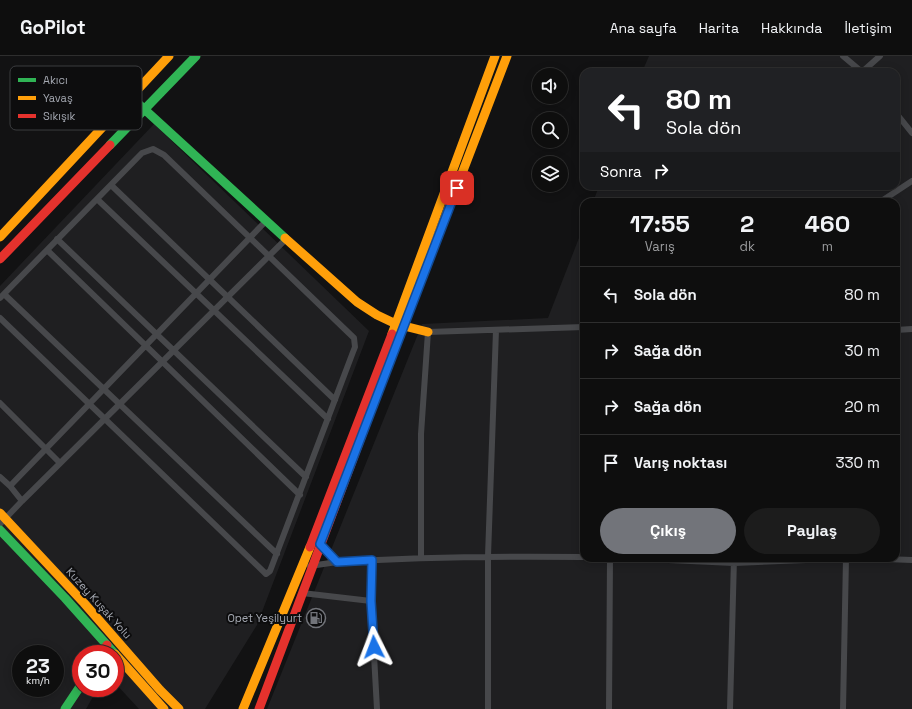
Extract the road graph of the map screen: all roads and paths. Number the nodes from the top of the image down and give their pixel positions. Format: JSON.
{"nodes":[{"id":1,"x":169,"y":56,"type":"edge"},
{"id":2,"x":196,"y":56,"type":"edge"},
{"id":3,"x":495,"y":56,"type":"edge"},
{"id":4,"x":508,"y":56,"type":"edge"},
{"id":5,"x":843,"y":56,"type":"edge"},
{"id":6,"x":880,"y":56,"type":"edge"},
{"id":7,"x":857,"y":68,"type":"edge"},
{"id":8,"x":866,"y":68,"type":"edge"},
{"id":9,"x":142,"y":85,"type":"edge"},
{"id":10,"x":142,"y":106,"type":"edge"},
{"id":11,"x":145,"y":109,"type":"junction"},
{"id":12,"x":142,"y":112,"type":"edge"},
{"id":13,"x":900,"y":118,"type":"edge"},
{"id":14,"x":100,"y":130,"type":"edge"},
{"id":15,"x":125,"y":130,"type":"edge"},
{"id":16,"x":912,"y":133,"type":"edge"},
{"id":17,"x":912,"y":181,"type":"edge"},
{"id":18,"x":111,"y":184,"type":"junction"},
{"id":19,"x":900,"y":189,"type":"edge"},
{"id":20,"x":898,"y":190,"type":"edge"},
{"id":21,"x":886,"y":198,"type":"edge"},
{"id":22,"x":97,"y":199,"type":"junction"},
{"id":23,"x":266,"y":221,"type":"junction"},
{"id":24,"x":0,"y":237,"type":"edge"},
{"id":25,"x":250,"y":238,"type":"junction"},
{"id":26,"x":286,"y":239,"type":"junction"},
{"id":27,"x":57,"y":240,"type":"junction"},
{"id":28,"x":47,"y":250,"type":"junction"},
{"id":29,"x":269,"y":256,"type":"junction"},
{"id":30,"x":0,"y":259,"type":"edge"},
{"id":31,"x":210,"y":279,"type":"junction"},
{"id":32,"x":196,"y":293,"type":"junction"},
{"id":33,"x":2,"y":296,"type":"edge"},
{"id":34,"x":228,"y":297,"type":"junction"},
{"id":35,"x":214,"y":310,"type":"junction"},
{"id":36,"x":0,"y":318,"type":"edge"},
{"id":37,"x":400,"y":325,"type":"junction"},
{"id":38,"x":580,"y":327,"type":"edge"},
{"id":39,"x":912,"y":329,"type":"edge"},
{"id":40,"x":496,"y":330,"type":"junction"},
{"id":41,"x":900,"y":330,"type":"edge"},
{"id":42,"x":428,"y":332,"type":"junction"},
{"id":43,"x":157,"y":334,"type":"junction"},
{"id":44,"x":146,"y":346,"type":"junction"},
{"id":45,"x":174,"y":350,"type":"junction"},
{"id":46,"x":162,"y":362,"type":"junction"},
{"id":47,"x":104,"y":389,"type":"junction"},
{"id":48,"x":335,"y":400,"type":"junction"},
{"id":49,"x":0,"y":403,"type":"edge"},
{"id":50,"x":89,"y":404,"type":"junction"},
{"id":51,"x":120,"y":404,"type":"junction"},
{"id":52,"x":105,"y":419,"type":"junction"},
{"id":53,"x":328,"y":420,"type":"junction"},
{"id":54,"x":46,"y":449,"type":"junction"},
{"id":55,"x":60,"y":463,"type":"junction"},
{"id":56,"x":0,"y":477,"type":"edge"},
{"id":57,"x":306,"y":477,"type":"junction"},
{"id":58,"x":10,"y":486,"type":"junction"},
{"id":59,"x":300,"y":495,"type":"junction"},
{"id":60,"x":22,"y":501,"type":"junction"},
{"id":61,"x":2,"y":519,"type":"edge"},
{"id":62,"x":0,"y":530,"type":"edge"},
{"id":63,"x":316,"y":543,"type":"junction"},
{"id":64,"x":277,"y":554,"type":"junction"},
{"id":65,"x":488,"y":556,"type":"junction"},
{"id":66,"x":421,"y":557,"type":"junction"},
{"id":67,"x":580,"y":557,"type":"edge"},
{"id":68,"x":372,"y":560,"type":"junction"},
{"id":69,"x":900,"y":560,"type":"edge"},
{"id":70,"x":912,"y":560,"type":"edge"},
{"id":71,"x":337,"y":562,"type":"junction"},
{"id":72,"x":610,"y":562,"type":"edge"},
{"id":73,"x":734,"y":562,"type":"edge"},
{"id":74,"x":846,"y":562,"type":"edge"},
{"id":75,"x":302,"y":566,"type":"junction"},
{"id":76,"x":312,"y":566,"type":"junction"},
{"id":77,"x":302,"y":593,"type":"junction"},
{"id":78,"x":371,"y":601,"type":"junction"},
{"id":79,"x":107,"y":645,"type":"edge"},
{"id":80,"x":124,"y":664,"type":"edge"},
{"id":81,"x":73,"y":697,"type":"edge"},
{"id":82,"x":65,"y":709,"type":"edge"},
{"id":83,"x":164,"y":709,"type":"edge"},
{"id":84,"x":179,"y":709,"type":"edge"},
{"id":85,"x":243,"y":709,"type":"edge"},
{"id":86,"x":258,"y":709,"type":"edge"},
{"id":87,"x":377,"y":709,"type":"edge"},
{"id":88,"x":488,"y":709,"type":"edge"},
{"id":89,"x":609,"y":709,"type":"edge"},
{"id":90,"x":730,"y":709,"type":"edge"},
{"id":91,"x":843,"y":709,"type":"edge"}],
"edges":[{"from":1,"to":9,"type":"street"},
{"from":2,"to":11,"type":"street"},
{"from":3,"to":37,"type":"street"},
{"from":4,"to":37,"type":"street"},
{"from":5,"to":7,"type":"street"},
{"from":6,"to":8,"type":"street"},
{"from":10,"to":11,"type":"street"},
{"from":11,"to":12,"type":"street"},
{"from":11,"to":23,"type":"street"},
{"from":13,"to":16,"type":"street"},
{"from":14,"to":24,"type":"street"},
{"from":15,"to":30,"type":"street"},
{"from":17,"to":19,"type":"street"},
{"from":18,"to":22,"type":"street"},
{"from":18,"to":25,"type":"street"},
{"from":18,"to":31,"type":"street"},
{"from":20,"to":21,"type":"street"},
{"from":22,"to":27,"type":"street"},
{"from":22,"to":32,"type":"street"},
{"from":23,"to":25,"type":"street"},
{"from":23,"to":26,"type":"street"},
{"from":25,"to":29,"type":"street"},
{"from":25,"to":31,"type":"street"},
{"from":26,"to":29,"type":"street"},
{"from":26,"to":37,"type":"street"},
{"from":27,"to":28,"type":"street"},
{"from":27,"to":43,"type":"street"},
{"from":28,"to":33,"type":"street"},
{"from":28,"to":44,"type":"street"},
{"from":29,"to":34,"type":"street"},
{"from":29,"to":48,"type":"street"},
{"from":31,"to":32,"type":"street"},
{"from":31,"to":34,"type":"street"},
{"from":32,"to":35,"type":"street"},
{"from":32,"to":43,"type":"street"},
{"from":33,"to":47,"type":"street"},
{"from":34,"to":35,"type":"street"},
{"from":34,"to":48,"type":"street"},
{"from":35,"to":45,"type":"street"},
{"from":35,"to":53,"type":"street"},
{"from":36,"to":50,"type":"street"},
{"from":37,"to":42,"type":"street"},
{"from":37,"to":63,"type":"street"},
{"from":38,"to":40,"type":"street"},
{"from":39,"to":41,"type":"street"},
{"from":40,"to":42,"type":"street"},
{"from":40,"to":65,"type":"street"},
{"from":42,"to":66,"type":"street"},
{"from":43,"to":44,"type":"street"},
{"from":43,"to":45,"type":"street"},
{"from":44,"to":46,"type":"street"},
{"from":44,"to":47,"type":"street"},
{"from":45,"to":46,"type":"street"},
{"from":45,"to":57,"type":"street"},
{"from":46,"to":51,"type":"street"},
{"from":46,"to":59,"type":"street"},
{"from":47,"to":50,"type":"street"},
{"from":47,"to":51,"type":"street"},
{"from":48,"to":53,"type":"street"},
{"from":49,"to":54,"type":"street"},
{"from":50,"to":52,"type":"street"},
{"from":50,"to":54,"type":"street"},
{"from":51,"to":52,"type":"street"},
{"from":51,"to":64,"type":"street"},
{"from":52,"to":55,"type":"street"},
{"from":52,"to":64,"type":"street"},
{"from":53,"to":57,"type":"street"},
{"from":54,"to":55,"type":"street"},
{"from":54,"to":58,"type":"street"},
{"from":55,"to":60,"type":"street"},
{"from":56,"to":58,"type":"street"},
{"from":57,"to":59,"type":"street"},
{"from":58,"to":60,"type":"street"},
{"from":59,"to":64,"type":"street"},
{"from":60,"to":61,"type":"street"},
{"from":61,"to":84,"type":"street","name":"Kuzey Kuşak Yolu"},
{"from":62,"to":79,"type":"street","name":"Kuzey Kuşak Yolu"},
{"from":63,"to":71,"type":"street"},
{"from":63,"to":75,"type":"street"},
{"from":63,"to":76,"type":"street"},
{"from":65,"to":66,"type":"street"},
{"from":65,"to":67,"type":"street"},
{"from":65,"to":88,"type":"street"},
{"from":66,"to":68,"type":"street"},
{"from":68,"to":71,"type":"street"},
{"from":68,"to":78,"type":"street"},
{"from":69,"to":70,"type":"street"},
{"from":71,"to":76,"type":"street"},
{"from":72,"to":89,"type":"street"},
{"from":73,"to":90,"type":"street"},
{"from":74,"to":91,"type":"street"},
{"from":75,"to":76,"type":"street"},
{"from":75,"to":85,"type":"street"},
{"from":76,"to":77,"type":"street"},
{"from":77,"to":78,"type":"street"},
{"from":77,"to":86,"type":"street"},
{"from":78,"to":87,"type":"street"},
{"from":80,"to":83,"type":"street","name":"Kuzey Kuşak Yolu"},
{"from":81,"to":82,"type":"street"}]}
